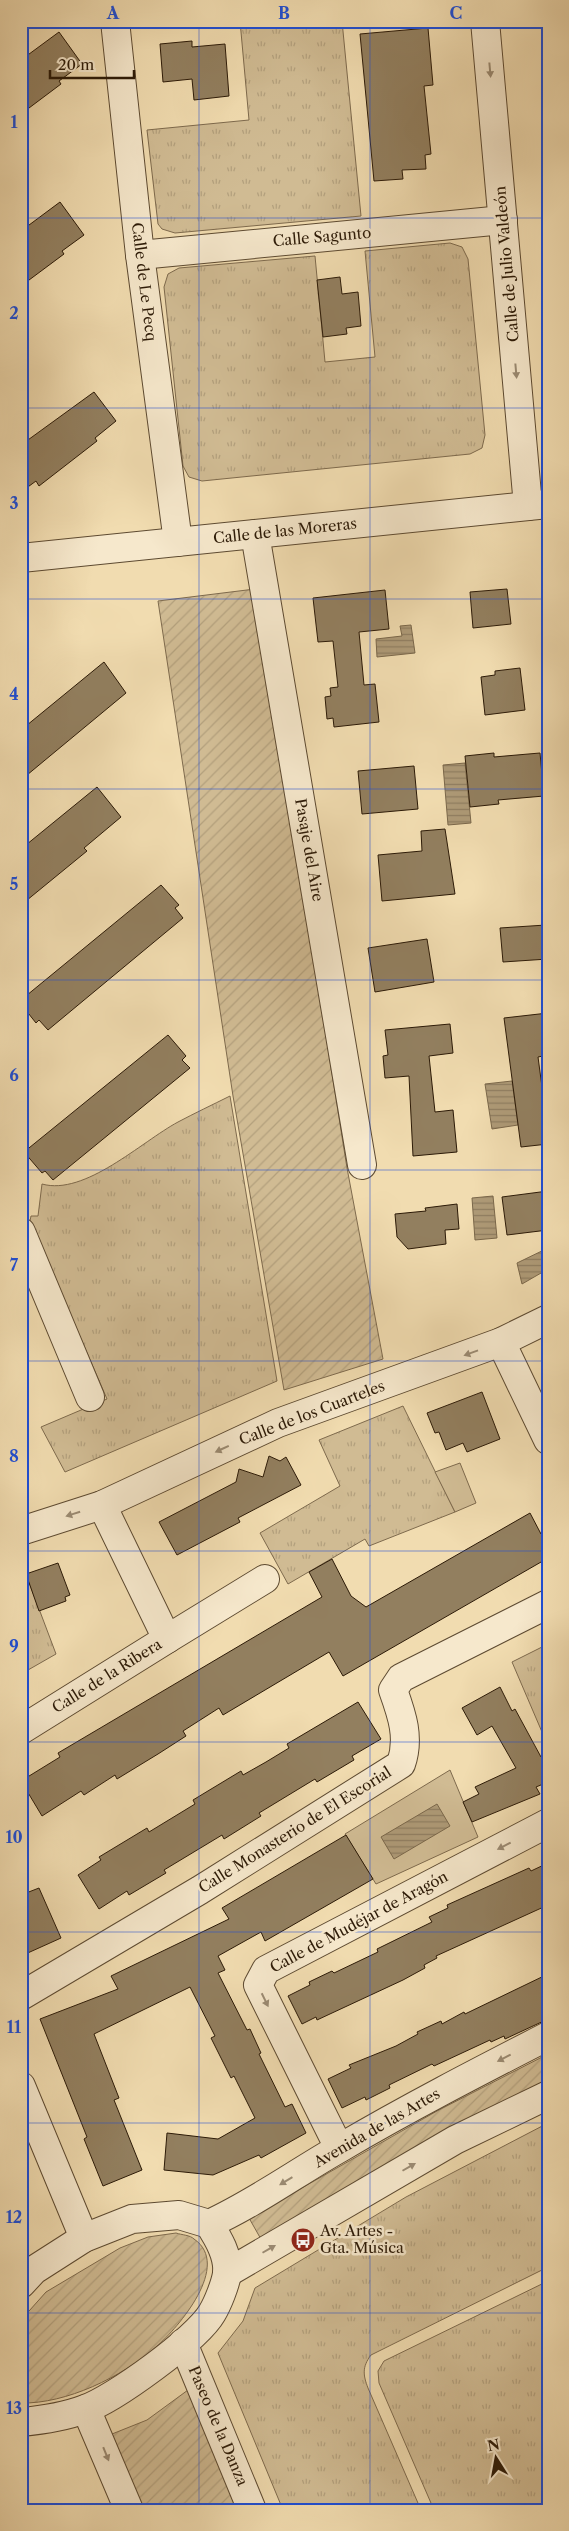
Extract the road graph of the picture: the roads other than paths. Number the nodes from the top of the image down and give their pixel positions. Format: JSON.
{"nodes":[{"id":1,"x":115,"y":21,"type":"edge"},
{"id":2,"x":485,"y":21,"type":"edge"},
{"id":3,"x":503,"y":220,"type":"junction"},
{"id":4,"x":140,"y":254,"type":"junction"},
{"id":5,"x":538,"y":505,"type":"edge"},
{"id":6,"x":255,"y":534,"type":"junction"},
{"id":7,"x":178,"y":542,"type":"junction"},
{"id":8,"x":21,"y":558,"type":"edge"},
{"id":9,"x":362,"y":1166,"type":"dead end"},
{"id":10,"x":21,"y":1232,"type":"edge"},
{"id":11,"x":548,"y":1319,"type":"edge"},
{"id":12,"x":501,"y":1342,"type":"junction"},
{"id":13,"x":90,"y":1397,"type":"dead end"},
{"id":14,"x":548,"y":1440,"type":"edge"},
{"id":15,"x":102,"y":1505,"type":"junction"},
{"id":16,"x":21,"y":1531,"type":"edge"},
{"id":17,"x":265,"y":1579,"type":"dead end"},
{"id":18,"x":548,"y":1604,"type":"edge"},
{"id":19,"x":167,"y":1639,"type":"junction"},
{"id":20,"x":21,"y":1730,"type":"edge"},
{"id":21,"x":548,"y":1824,"type":"edge"},
{"id":22,"x":21,"y":1996,"type":"edge"},
{"id":23,"x":548,"y":2036,"type":"edge"},
{"id":24,"x":21,"y":2086,"type":"edge"},
{"id":25,"x":548,"y":2095,"type":"edge"},
{"id":26,"x":339,"y":2148,"type":"junction"},
{"id":27,"x":209,"y":2224,"type":"junction"},
{"id":28,"x":84,"y":2238,"type":"junction"},
{"id":29,"x":227,"y":2273,"type":"junction"},
{"id":30,"x":21,"y":2284,"type":"edge"},
{"id":31,"x":183,"y":2343,"type":"junction"},
{"id":32,"x":86,"y":2409,"type":"junction"},
{"id":33,"x":21,"y":2422,"type":"edge"},
{"id":34,"x":129,"y":2510,"type":"edge"},
{"id":35,"x":252,"y":2510,"type":"edge"}],
"edges":[{"from":1,"to":4,"type":"street","name":"Calle de Le Pecq"},
{"from":2,"to":3,"type":"street","name":"Calle de Julio Valdeón","one_way":true},
{"from":3,"to":4,"type":"street","name":"Calle Sagunto"},
{"from":3,"to":5,"type":"street","name":"Calle de Julio Valdeón","one_way":true},
{"from":4,"to":7,"type":"street","name":"Calle de Le Pecq"},
{"from":5,"to":6,"type":"street","name":"Calle de las Moreras"},
{"from":6,"to":7,"type":"street","name":"Calle de las Moreras"},
{"from":6,"to":9,"type":"street","name":"Pasaje del Aire"},
{"from":7,"to":8,"type":"street","name":"Calle de las Moreras"},
{"from":10,"to":13,"type":"street"},
{"from":11,"to":12,"type":"street","name":"Calle de los Cuarteles"},
{"from":12,"to":14,"type":"street"},
{"from":12,"to":15,"type":"street","name":"Calle de los Cuarteles","one_way":true},
{"from":15,"to":16,"type":"street","name":"Calle de los Cuarteles","one_way":true},
{"from":15,"to":19,"type":"street","name":"Calle de la Ribera"},
{"from":17,"to":19,"type":"street","name":"Calle de la Ribera"},
{"from":18,"to":22,"type":"street","name":"Calle Monasterio de El Escorial"},
{"from":19,"to":20,"type":"street","name":"Calle de la Ribera"},
{"from":21,"to":26,"type":"street","name":"Calle de Mudéjar de Aragón","one_way":true},
{"from":23,"to":26,"type":"street","name":"Avenida de las Artes","one_way":true},
{"from":24,"to":28,"type":"street"},
{"from":29,"to":25,"type":"street","one_way":true},
{"from":26,"to":27,"type":"street","name":"Avenida de las Artes","one_way":true},
{"from":27,"to":28,"type":"street"},
{"from":27,"to":29,"type":"street"},
{"from":28,"to":30,"type":"street"},
{"from":29,"to":31,"type":"street"},
{"from":31,"to":32,"type":"street"},
{"from":31,"to":35,"type":"street","name":"Paseo de la Danza"},
{"from":32,"to":33,"type":"street"},
{"from":32,"to":34,"type":"street","one_way":true}]}
